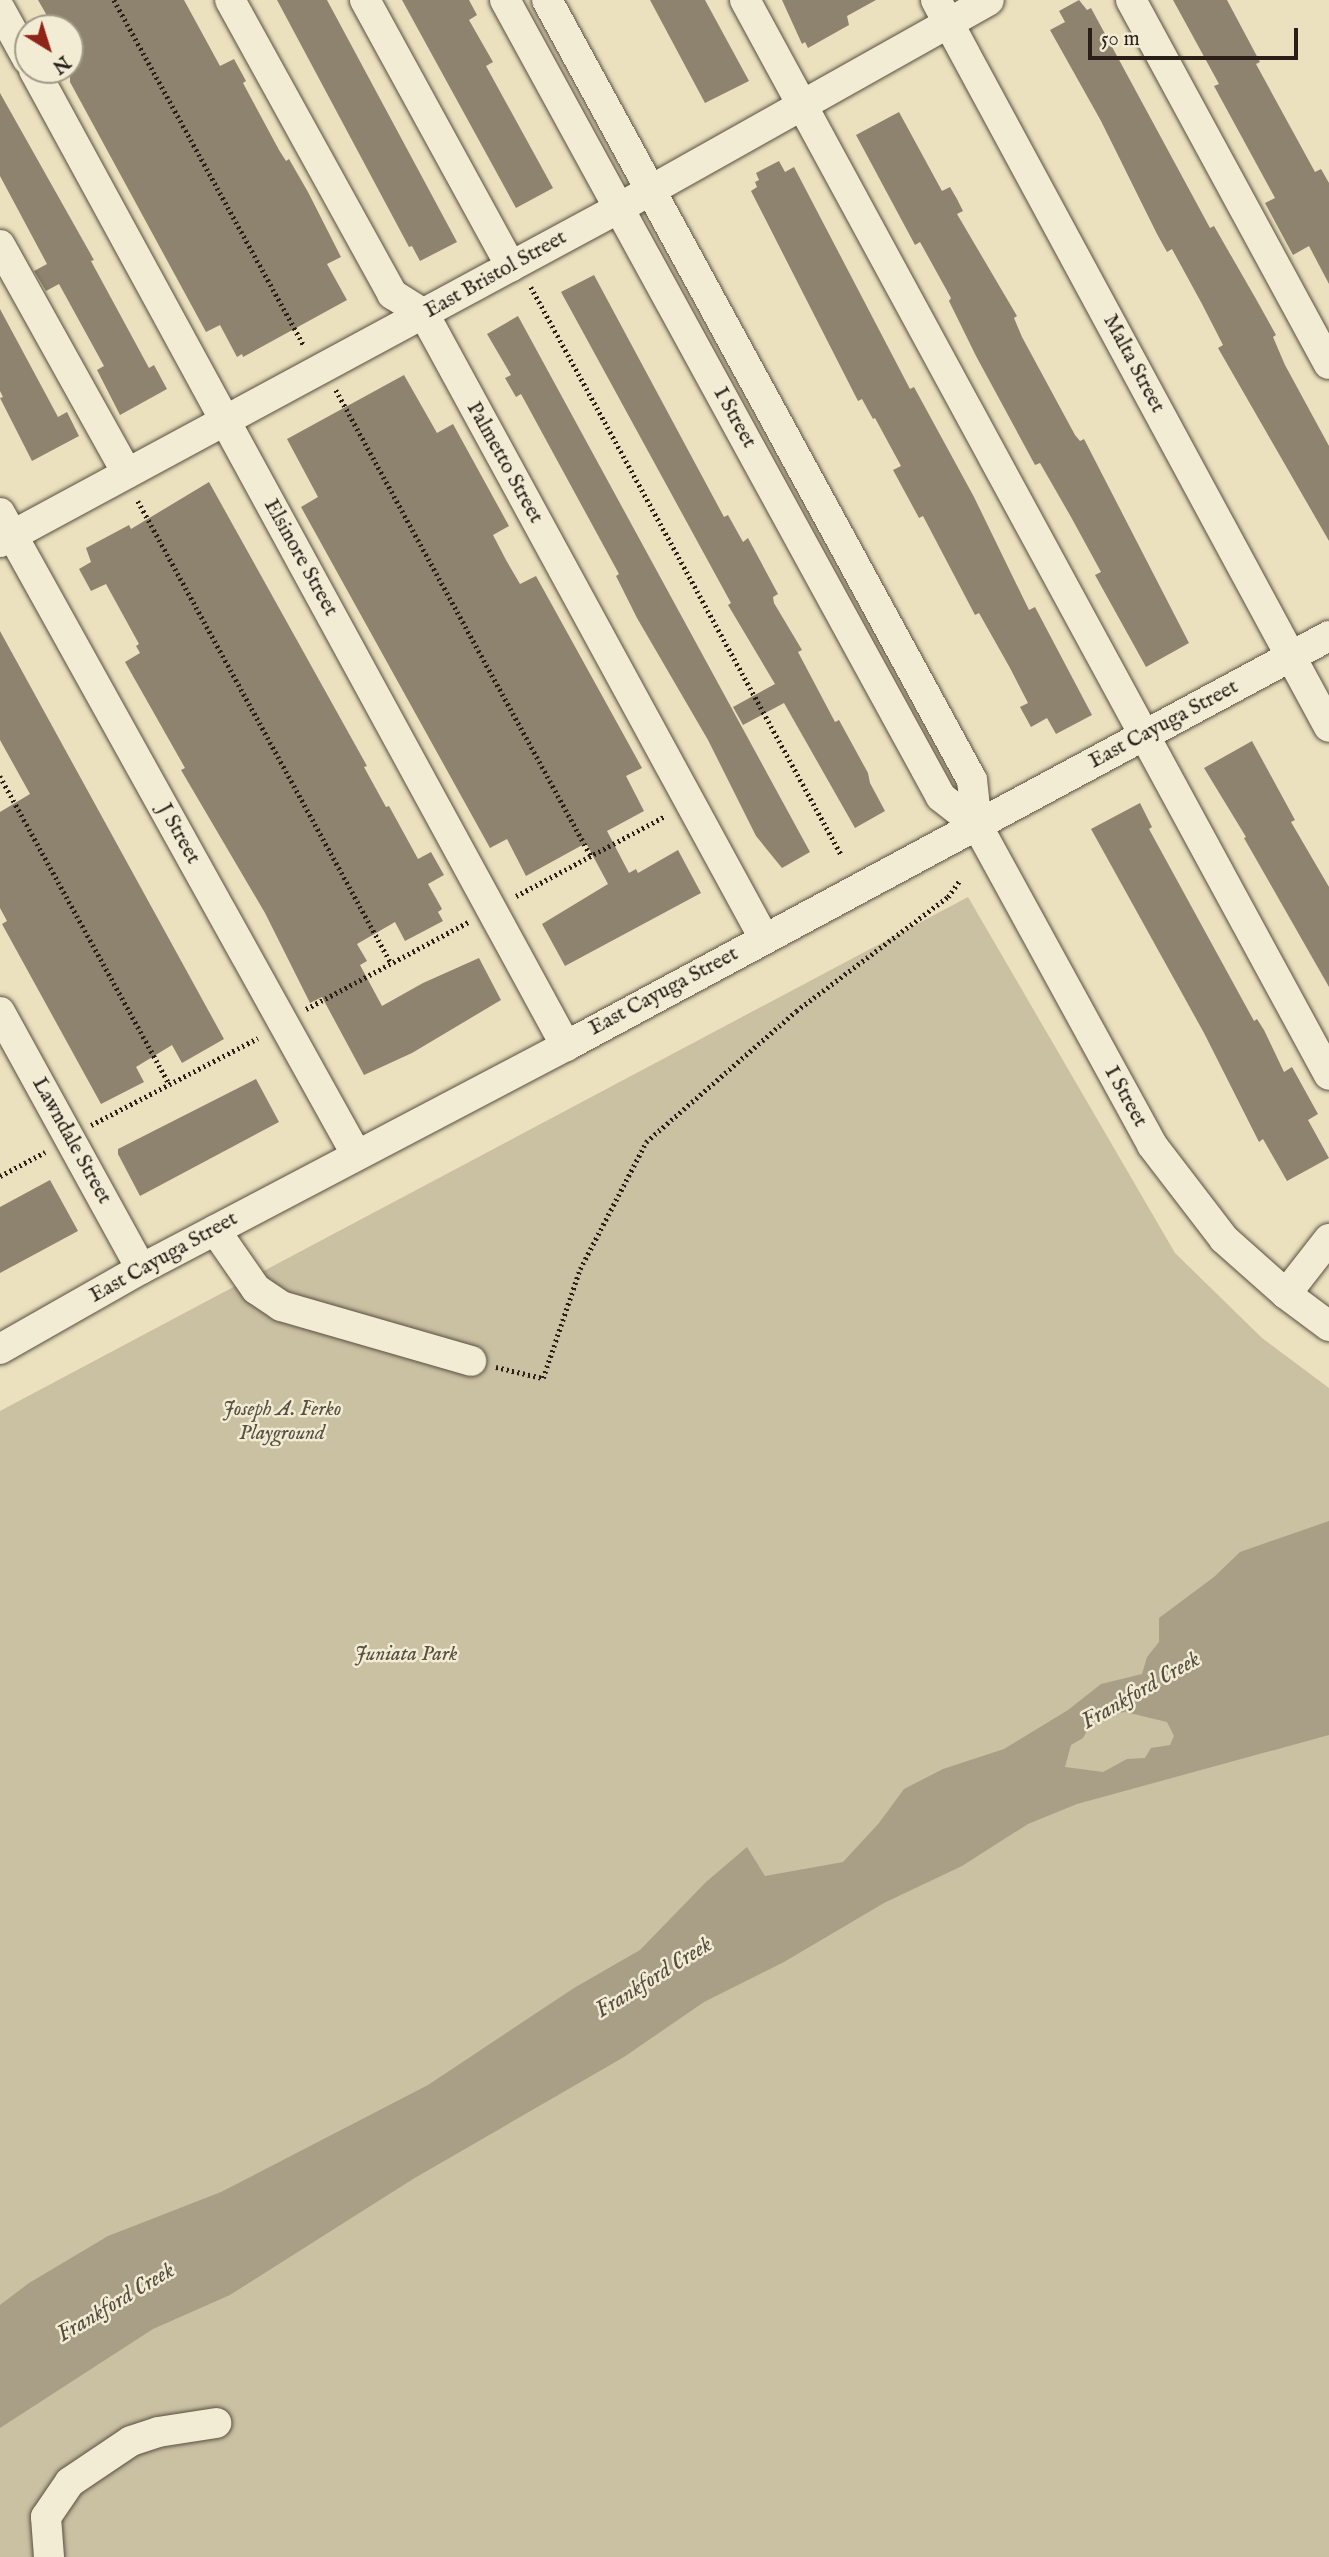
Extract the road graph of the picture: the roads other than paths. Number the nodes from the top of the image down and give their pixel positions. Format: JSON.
{"nodes":[{"id":1,"x":230,"y":0,"type":"edge"},
{"id":2,"x":365,"y":0,"type":"edge"},
{"id":3,"x":505,"y":0,"type":"edge"},
{"id":4,"x":547,"y":0,"type":"edge"},
{"id":5,"x":745,"y":0,"type":"edge"},
{"id":6,"x":989,"y":0,"type":"edge"},
{"id":7,"x":1131,"y":0,"type":"edge"},
{"id":8,"x":0,"y":9,"type":"edge"},
{"id":9,"x":942,"y":11,"type":"edge"},
{"id":10,"x":14,"y":34,"type":"edge"},
{"id":11,"x":42,"y":84,"type":"edge"},
{"id":12,"x":803,"y":104,"type":"junction"},
{"id":13,"x":651,"y":191,"type":"junction"},
{"id":14,"x":619,"y":208,"type":"junction"},
{"id":15,"x":0,"y":245,"type":"edge"},
{"id":16,"x":521,"y":276,"type":"junction"},
{"id":17,"x":424,"y":314,"type":"junction"},
{"id":18,"x":1329,"y":364,"type":"edge"},
{"id":19,"x":226,"y":420,"type":"junction"},
{"id":20,"x":132,"y":486,"type":"junction"},
{"id":21,"x":4,"y":530,"type":"edge"},
{"id":22,"x":1329,"y":636,"type":"edge"},
{"id":23,"x":1291,"y":657,"type":"junction"},
{"id":24,"x":1329,"y":727,"type":"edge"},
{"id":25,"x":1145,"y":735,"type":"junction"},
{"id":26,"x":977,"y":825,"type":"junction"},
{"id":27,"x":764,"y":938,"type":"junction"},
{"id":28,"x":0,"y":1012,"type":"edge"},
{"id":29,"x":566,"y":1046,"type":"junction"},
{"id":30,"x":1329,"y":1075,"type":"edge"},
{"id":31,"x":356,"y":1154,"type":"junction"},
{"id":32,"x":215,"y":1230,"type":"junction"},
{"id":33,"x":1329,"y":1239,"type":"edge"},
{"id":34,"x":141,"y":1269,"type":"junction"},
{"id":35,"x":1286,"y":1294,"type":"junction"},
{"id":36,"x":1329,"y":1326,"type":"edge"},
{"id":37,"x":0,"y":1349,"type":"edge"},
{"id":38,"x":471,"y":1361,"type":"road end"},
{"id":39,"x":216,"y":2423,"type":"dead end"},
{"id":40,"x":49,"y":2557,"type":"edge"}],
"edges":[{"from":1,"to":17,"type":"street","name":"Palmetto Street"},
{"from":2,"to":16,"type":"street"},
{"from":3,"to":14,"type":"street","name":"I Street"},
{"from":4,"to":13,"type":"street","name":"I Street"},
{"from":5,"to":12,"type":"street"},
{"from":6,"to":9,"type":"street","name":"East Bristol Street"},
{"from":7,"to":18,"type":"street"},
{"from":8,"to":10,"type":"street"},
{"from":9,"to":12,"type":"street","name":"East Bristol Street"},
{"from":9,"to":23,"type":"street","name":"Malta Street"},
{"from":11,"to":19,"type":"street","name":"Elsinore Street"},
{"from":12,"to":13,"type":"street","name":"East Bristol Street"},
{"from":12,"to":25,"type":"street"},
{"from":13,"to":14,"type":"street","name":"East Bristol Street"},
{"from":13,"to":26,"type":"street","name":"I Street"},
{"from":14,"to":16,"type":"street","name":"East Bristol Street"},
{"from":14,"to":26,"type":"street","name":"I Street"},
{"from":15,"to":20,"type":"street"},
{"from":16,"to":17,"type":"street","name":"East Bristol Street"},
{"from":17,"to":19,"type":"street","name":"East Bristol Street"},
{"from":17,"to":27,"type":"street","name":"Palmetto Street"},
{"from":19,"to":20,"type":"street","name":"East Bristol Street"},
{"from":19,"to":29,"type":"street","name":"Elsinore Street"},
{"from":20,"to":21,"type":"street","name":"East Bristol Street"},
{"from":21,"to":31,"type":"street","name":"J Street"},
{"from":22,"to":23,"type":"street","name":"East Cayuga Street"},
{"from":23,"to":24,"type":"street","name":"Malta Street"},
{"from":23,"to":25,"type":"street","name":"East Cayuga Street"},
{"from":25,"to":26,"type":"street","name":"East Cayuga Street"},
{"from":25,"to":30,"type":"street"},
{"from":26,"to":27,"type":"street","name":"East Cayuga Street"},
{"from":26,"to":35,"type":"street","name":"I Street"},
{"from":27,"to":29,"type":"street","name":"East Cayuga Street"},
{"from":28,"to":34,"type":"street","name":"Lawndale Street"},
{"from":29,"to":31,"type":"street","name":"East Cayuga Street"},
{"from":31,"to":32,"type":"street","name":"East Cayuga Street"},
{"from":32,"to":34,"type":"street","name":"East Cayuga Street"},
{"from":32,"to":38,"type":"street"},
{"from":33,"to":35,"type":"street"},
{"from":34,"to":37,"type":"street","name":"East Cayuga Street"},
{"from":35,"to":36,"type":"street","name":"I Street"},
{"from":39,"to":40,"type":"street"}]}
